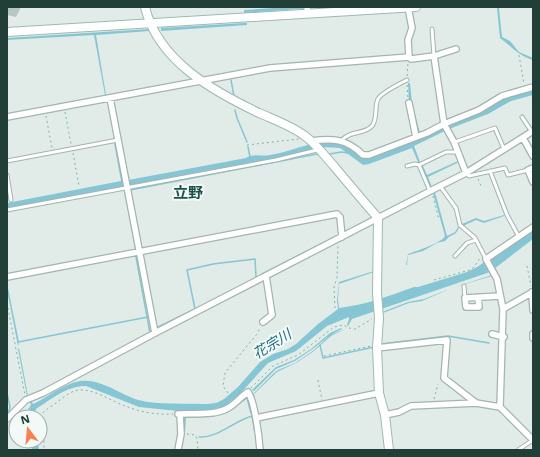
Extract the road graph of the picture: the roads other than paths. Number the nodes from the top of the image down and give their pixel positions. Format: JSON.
{"nodes":[{"id":1,"x":145,"y":7,"type":"edge"},
{"id":2,"x":408,"y":7,"type":"edge"},
{"id":3,"x":416,"y":7,"type":"edge"},
{"id":4,"x":371,"y":8,"type":"edge"},
{"id":5,"x":308,"y":10,"type":"edge"},
{"id":6,"x":151,"y":23,"type":"junction"},
{"id":7,"x":432,"y":29,"type":"dead end"},
{"id":8,"x":8,"y":31,"type":"edge"},
{"id":9,"x":456,"y":49,"type":"dead end"},
{"id":10,"x":434,"y":56,"type":"junction"},
{"id":11,"x":409,"y":57,"type":"junction"},
{"id":12,"x":407,"y":80,"type":"dead end"},
{"id":13,"x":202,"y":81,"type":"junction"},
{"id":14,"x":533,"y":87,"type":"edge"},
{"id":15,"x":110,"y":98,"type":"junction"},
{"id":16,"x":409,"y":103,"type":"dead end"},
{"id":17,"x":522,"y":116,"type":"dead end"},
{"id":18,"x":7,"y":117,"type":"edge"},
{"id":19,"x":444,"y":124,"type":"junction"},
{"id":20,"x":532,"y":132,"type":"edge"},
{"id":21,"x":416,"y":137,"type":"junction"},
{"id":22,"x":522,"y":138,"type":"junction"},
{"id":23,"x":309,"y":139,"type":"junction"},
{"id":24,"x":118,"y":140,"type":"junction"},
{"id":25,"x":341,"y":141,"type":"junction"},
{"id":26,"x":454,"y":142,"type":"junction"},
{"id":27,"x":504,"y":149,"type":"junction"},
{"id":28,"x":319,"y":150,"type":"junction"},
{"id":29,"x":457,"y":152,"type":"junction"},
{"id":30,"x":533,"y":156,"type":"edge"},
{"id":31,"x":7,"y":161,"type":"edge"},
{"id":32,"x":419,"y":165,"type":"junction"},
{"id":33,"x":407,"y":166,"type":"dead end"},
{"id":34,"x":530,"y":169,"type":"edge"},
{"id":35,"x":490,"y":171,"type":"junction"},
{"id":36,"x":466,"y":173,"type":"junction"},
{"id":37,"x":7,"y":175,"type":"edge"},
{"id":38,"x":533,"y":182,"type":"edge"},
{"id":39,"x":440,"y":186,"type":"junction"},
{"id":40,"x":126,"y":187,"type":"junction"},
{"id":41,"x":430,"y":191,"type":"junction"},
{"id":42,"x":11,"y":200,"type":"dead end"},
{"id":43,"x":7,"y":210,"type":"edge"},
{"id":44,"x":378,"y":218,"type":"junction"},
{"id":45,"x":533,"y":226,"type":"edge"},
{"id":46,"x":519,"y":237,"type":"junction"},
{"id":47,"x":340,"y":238,"type":"junction"},
{"id":48,"x":476,"y":240,"type":"junction"},
{"id":49,"x":139,"y":252,"type":"junction"},
{"id":50,"x":454,"y":256,"type":"dead end"},
{"id":51,"x":484,"y":257,"type":"junction"},
{"id":52,"x":266,"y":276,"type":"junction"},
{"id":53,"x":7,"y":277,"type":"edge"},
{"id":54,"x":464,"y":286,"type":"dead end"},
{"id":55,"x":532,"y":292,"type":"edge"},
{"id":56,"x":500,"y":296,"type":"junction"},
{"id":57,"x":478,"y":297,"type":"junction"},
{"id":58,"x":465,"y":298,"type":"junction"},
{"id":59,"x":504,"y":309,"type":"junction"},
{"id":60,"x":533,"y":310,"type":"edge"},
{"id":61,"x":263,"y":322,"type":"road end"},
{"id":62,"x":155,"y":333,"type":"junction"},
{"id":63,"x":492,"y":334,"type":"dead end"},
{"id":64,"x":533,"y":334,"type":"edge"},
{"id":65,"x":504,"y":337,"type":"junction"},
{"id":66,"x":533,"y":338,"type":"edge"},
{"id":67,"x":377,"y":346,"type":"junction"},
{"id":68,"x":379,"y":393,"type":"junction"},
{"id":69,"x":476,"y":403,"type":"junction"},
{"id":70,"x":500,"y":407,"type":"junction"},
{"id":71,"x":385,"y":415,"type":"junction"},
{"id":72,"x":256,"y":418,"type":"junction"},
{"id":73,"x":7,"y":419,"type":"edge"},
{"id":74,"x":533,"y":439,"type":"edge"},
{"id":75,"x":178,"y":450,"type":"edge"},
{"id":76,"x":260,"y":450,"type":"edge"},
{"id":77,"x":389,"y":450,"type":"edge"},
{"id":78,"x":518,"y":450,"type":"edge"}],
"edges":[{"from":1,"to":6,"type":"street"},
{"from":2,"to":3,"type":"street"},
{"from":2,"to":4,"type":"street"},
{"from":2,"to":11,"type":"street"},
{"from":4,"to":5,"type":"street"},
{"from":5,"to":6,"type":"street"},
{"from":6,"to":8,"type":"street"},
{"from":6,"to":13,"type":"street"},
{"from":7,"to":10,"type":"lane"},
{"from":9,"to":10,"type":"street"},
{"from":10,"to":11,"type":"street"},
{"from":10,"to":19,"type":"street"},
{"from":11,"to":13,"type":"street"},
{"from":12,"to":25,"type":"lane"},
{"from":13,"to":15,"type":"street"},
{"from":13,"to":23,"type":"street"},
{"from":14,"to":19,"type":"street"},
{"from":15,"to":18,"type":"street"},
{"from":15,"to":24,"type":"street"},
{"from":16,"to":21,"type":"street"},
{"from":17,"to":20,"type":"lane"},
{"from":19,"to":21,"type":"street"},
{"from":19,"to":26,"type":"street"},
{"from":20,"to":22,"type":"street"},
{"from":21,"to":25,"type":"street"},
{"from":22,"to":27,"type":"street"},
{"from":22,"to":30,"type":"street"},
{"from":23,"to":25,"type":"street"},
{"from":23,"to":28,"type":"street"},
{"from":24,"to":31,"type":"lane"},
{"from":24,"to":40,"type":"street"},
{"from":26,"to":27,"type":"lane"},
{"from":26,"to":29,"type":"street"},
{"from":27,"to":36,"type":"street"},
{"from":28,"to":40,"type":"lane"},
{"from":28,"to":44,"type":"street"},
{"from":29,"to":32,"type":"lane"},
{"from":29,"to":36,"type":"street"},
{"from":32,"to":33,"type":"lane"},
{"from":32,"to":41,"type":"lane"},
{"from":34,"to":35,"type":"lane"},
{"from":34,"to":38,"type":"street"},
{"from":35,"to":36,"type":"lane"},
{"from":35,"to":46,"type":"lane"},
{"from":36,"to":39,"type":"street"},
{"from":37,"to":42,"type":"lane"},
{"from":39,"to":41,"type":"street"},
{"from":39,"to":48,"type":"lane"},
{"from":40,"to":43,"type":"lane"},
{"from":40,"to":49,"type":"street"},
{"from":41,"to":44,"type":"street"},
{"from":44,"to":47,"type":"street"},
{"from":44,"to":67,"type":"street"},
{"from":45,"to":46,"type":"street"},
{"from":46,"to":51,"type":"street"},
{"from":47,"to":49,"type":"street"},
{"from":47,"to":52,"type":"street"},
{"from":48,"to":50,"type":"lane"},
{"from":48,"to":51,"type":"lane"},
{"from":49,"to":53,"type":"street"},
{"from":49,"to":62,"type":"street"},
{"from":51,"to":56,"type":"street"},
{"from":52,"to":61,"type":"street"},
{"from":52,"to":62,"type":"street"},
{"from":54,"to":58,"type":"lane"},
{"from":55,"to":59,"type":"street"},
{"from":55,"to":60,"type":"street"},
{"from":56,"to":57,"type":"street"},
{"from":56,"to":59,"type":"street"},
{"from":57,"to":58,"type":"street"},
{"from":57,"to":58,"type":"street"},
{"from":59,"to":65,"type":"street"},
{"from":62,"to":73,"type":"street"},
{"from":63,"to":65,"type":"street"},
{"from":64,"to":66,"type":"street"},
{"from":65,"to":70,"type":"street"},
{"from":67,"to":68,"type":"street"},
{"from":67,"to":69,"type":"street"},
{"from":68,"to":71,"type":"street"},
{"from":68,"to":72,"type":"street"},
{"from":69,"to":70,"type":"street"},
{"from":69,"to":71,"type":"street"},
{"from":70,"to":74,"type":"street"},
{"from":71,"to":77,"type":"street"},
{"from":72,"to":75,"type":"street"},
{"from":72,"to":76,"type":"street"},
{"from":74,"to":78,"type":"lane"}]}
